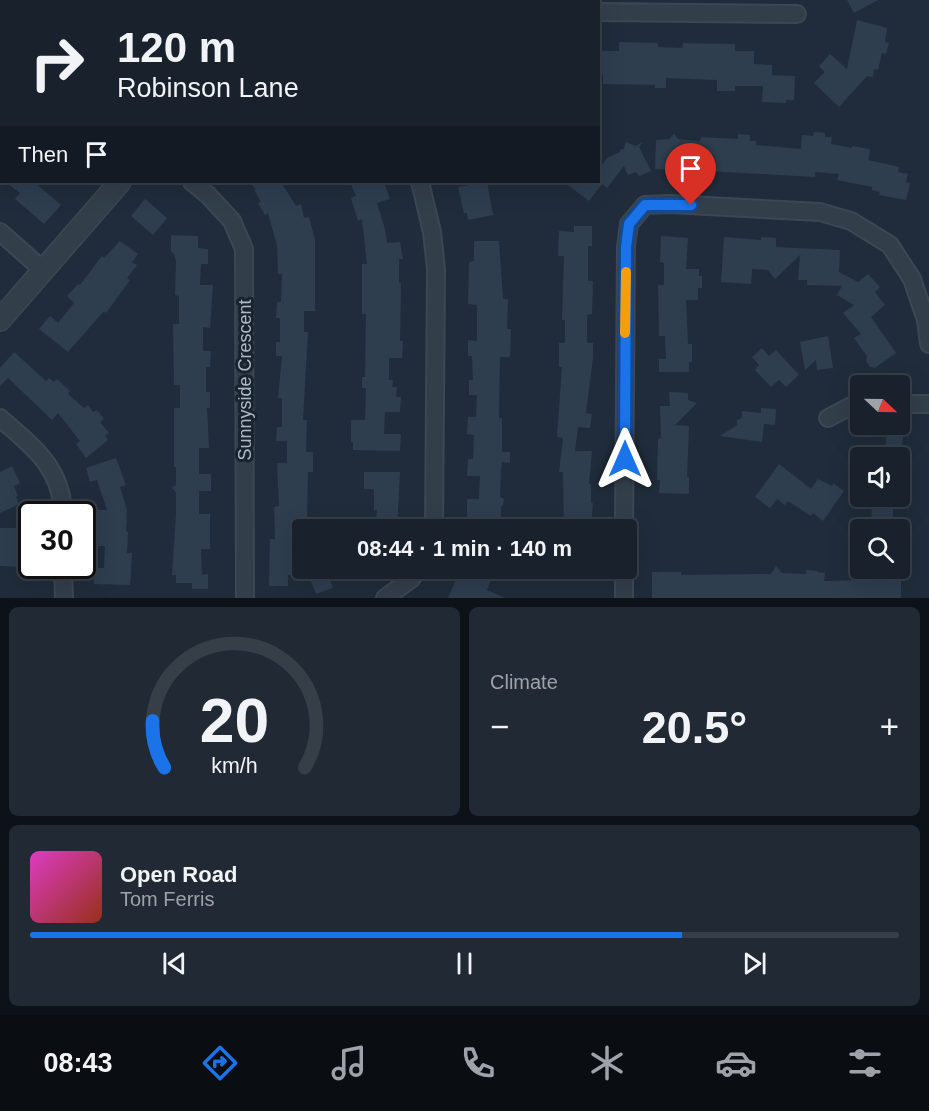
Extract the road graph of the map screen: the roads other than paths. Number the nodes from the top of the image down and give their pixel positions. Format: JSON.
{"nodes":[{"id":1,"x":600,"y":12,"type":"edge"},
{"id":2,"x":797,"y":14,"type":"dead end"},
{"id":3,"x":119,"y":183,"type":"edge"},
{"id":4,"x":193,"y":183,"type":"edge"},
{"id":5,"x":420,"y":183,"type":"edge"},
{"id":6,"x":0,"y":232,"type":"edge"},
{"id":7,"x":43,"y":270,"type":"junction"},
{"id":8,"x":0,"y":320,"type":"edge"},
{"id":9,"x":929,"y":344,"type":"edge"},
{"id":10,"x":910,"y":404,"type":"edge"},
{"id":11,"x":929,"y":404,"type":"edge"},
{"id":12,"x":850,"y":407,"type":"edge"},
{"id":13,"x":0,"y":418,"type":"edge"},
{"id":14,"x":828,"y":418,"type":"dead end"},
{"id":15,"x":62,"y":501,"type":"edge"},
{"id":16,"x":434,"y":519,"type":"edge"},
{"id":17,"x":624,"y":519,"type":"edge"},
{"id":18,"x":63,"y":579,"type":"edge"},
{"id":19,"x":411,"y":579,"type":"edge"},
{"id":20,"x":624,"y":579,"type":"edge"},
{"id":21,"x":64,"y":598,"type":"edge"},
{"id":22,"x":245,"y":598,"type":"edge"},
{"id":23,"x":385,"y":598,"type":"edge"},
{"id":24,"x":624,"y":598,"type":"edge"}],
"edges":[{"from":1,"to":2,"type":"street"},
{"from":3,"to":7,"type":"street"},
{"from":4,"to":22,"type":"street","name":"Sunnyside Crescent"},
{"from":5,"to":16,"type":"street"},
{"from":6,"to":7,"type":"street"},
{"from":7,"to":8,"type":"street"},
{"from":9,"to":17,"type":"street"},
{"from":10,"to":11,"type":"street"},
{"from":12,"to":14,"type":"street"},
{"from":13,"to":15,"type":"street"},
{"from":18,"to":21,"type":"street"},
{"from":19,"to":23,"type":"street"},
{"from":20,"to":24,"type":"street"}]}
